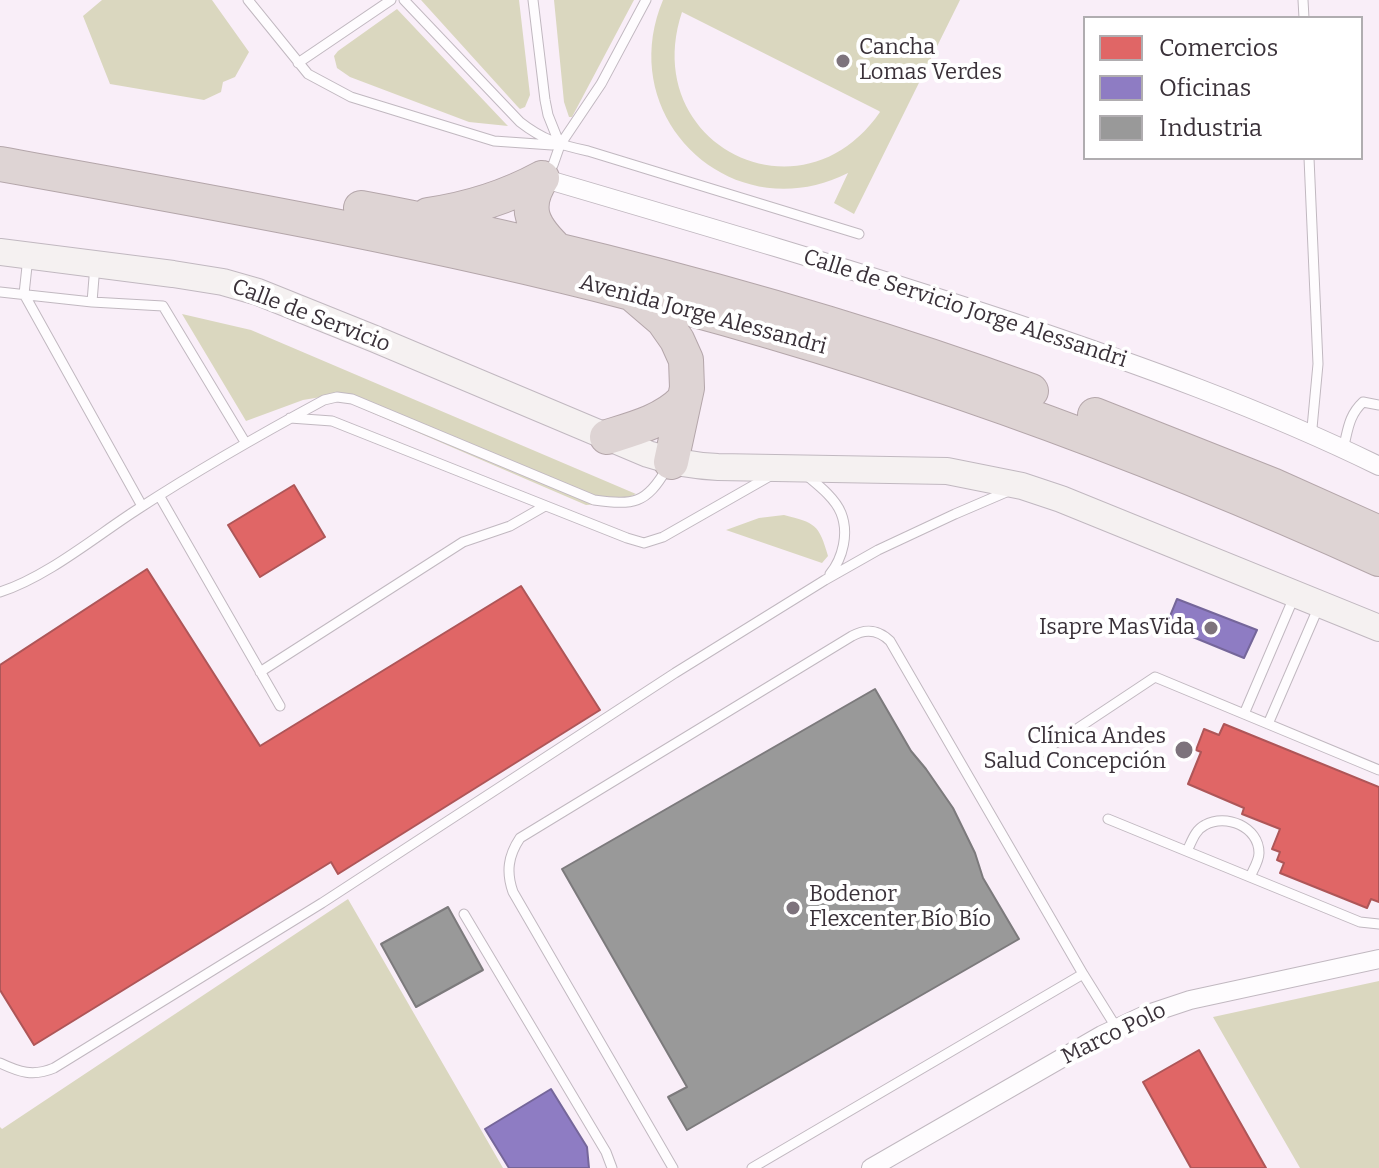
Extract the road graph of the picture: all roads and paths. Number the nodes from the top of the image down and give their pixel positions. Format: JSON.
{"nodes":[{"id":1,"x":248,"y":0,"type":"edge"},
{"id":2,"x":391,"y":0,"type":"edge"},
{"id":3,"x":404,"y":0,"type":"edge"},
{"id":4,"x":533,"y":0,"type":"edge"},
{"id":5,"x":646,"y":0,"type":"edge"},
{"id":6,"x":298,"y":63,"type":"junction"},
{"id":7,"x":0,"y":141,"type":"edge"},
{"id":8,"x":560,"y":145,"type":"junction"},
{"id":9,"x":1309,"y":160,"type":"edge"},
{"id":10,"x":0,"y":164,"type":"edge"},
{"id":11,"x":542,"y":178,"type":"junction"},
{"id":12,"x":412,"y":217,"type":"junction"},
{"id":13,"x":859,"y":234,"type":"dead end"},
{"id":14,"x":558,"y":251,"type":"junction"},
{"id":15,"x":0,"y":252,"type":"edge"},
{"id":16,"x":28,"y":255,"type":"junction"},
{"id":17,"x":96,"y":262,"type":"junction"},
{"id":18,"x":0,"y":292,"type":"edge"},
{"id":19,"x":628,"y":292,"type":"junction"},
{"id":20,"x":24,"y":294,"type":"junction"},
{"id":21,"x":92,"y":302,"type":"junction"},
{"id":22,"x":683,"y":401,"type":"junction"},
{"id":23,"x":1379,"y":405,"type":"edge"},
{"id":24,"x":290,"y":418,"type":"junction"},
{"id":25,"x":1309,"y":434,"type":"junction"},
{"id":26,"x":607,"y":437,"type":"junction"},
{"id":27,"x":245,"y":442,"type":"junction"},
{"id":28,"x":1343,"y":449,"type":"junction"},
{"id":29,"x":671,"y":462,"type":"junction"},
{"id":30,"x":1379,"y":466,"type":"edge"},
{"id":31,"x":791,"y":468,"type":"junction"},
{"id":32,"x":1022,"y":486,"type":"junction"},
{"id":33,"x":160,"y":497,"type":"junction"},
{"id":34,"x":142,"y":506,"type":"junction"},
{"id":35,"x":545,"y":506,"type":"junction"},
{"id":36,"x":1379,"y":533,"type":"edge"},
{"id":37,"x":1379,"y":559,"type":"edge"},
{"id":38,"x":825,"y":580,"type":"junction"},
{"id":39,"x":0,"y":592,"type":"edge"},
{"id":40,"x":1308,"y":599,"type":"junction"},
{"id":41,"x":1379,"y":628,"type":"edge"},
{"id":42,"x":260,"y":672,"type":"junction"},
{"id":43,"x":280,"y":706,"type":"dead end"},
{"id":44,"x":1244,"y":714,"type":"junction"},
{"id":45,"x":1268,"y":724,"type":"junction"},
{"id":46,"x":1021,"y":766,"type":"dead end"},
{"id":47,"x":1379,"y":770,"type":"edge"},
{"id":48,"x":1108,"y":819,"type":"dead end"},
{"id":49,"x":1187,"y":851,"type":"junction"},
{"id":50,"x":1250,"y":877,"type":"junction"},
{"id":51,"x":464,"y":914,"type":"dead end"},
{"id":52,"x":1379,"y":924,"type":"edge"},
{"id":53,"x":1379,"y":959,"type":"edge"},
{"id":54,"x":1083,"y":974,"type":"junction"},
{"id":55,"x":1116,"y":1027,"type":"junction"},
{"id":56,"x":0,"y":1063,"type":"edge"},
{"id":57,"x":612,"y":1168,"type":"edge"},
{"id":58,"x":673,"y":1168,"type":"edge"},
{"id":59,"x":752,"y":1168,"type":"edge"},
{"id":60,"x":871,"y":1168,"type":"edge"}],
"edges":[{"from":1,"to":6,"type":"lane"},
{"from":2,"to":6,"type":"lane"},
{"from":3,"to":8,"type":"lane"},
{"from":4,"to":8,"type":"lane"},
{"from":5,"to":8,"type":"lane"},
{"from":6,"to":8,"type":"lane"},
{"from":7,"to":12,"type":"highway","name":"Avenida Jorge Alessandri"},
{"from":8,"to":11,"type":"lane"},
{"from":8,"to":13,"type":"lane"},
{"from":9,"to":25,"type":"lane"},
{"from":10,"to":19,"type":"highway","name":"Avenida Jorge Alessandri"},
{"from":11,"to":12,"type":"highway"},
{"from":11,"to":14,"type":"highway"},
{"from":11,"to":25,"type":"street","name":"Calle de Servicio Jorge Alessandri"},
{"from":12,"to":14,"type":"highway","name":"Avenida Jorge Alessandri"},
{"from":14,"to":36,"type":"highway","name":"Avenida Jorge Alessandri"},
{"from":15,"to":16,"type":"street","name":"Calle de Servicio"},
{"from":16,"to":17,"type":"street","name":"Calle de Servicio"},
{"from":16,"to":20,"type":"lane"},
{"from":17,"to":21,"type":"lane"},
{"from":17,"to":26,"type":"street","name":"Calle de Servicio"},
{"from":18,"to":20,"type":"lane"},
{"from":19,"to":22,"type":"highway"},
{"from":19,"to":37,"type":"highway","name":"Avenida Jorge Alessandri"},
{"from":20,"to":21,"type":"lane"},
{"from":20,"to":34,"type":"lane"},
{"from":21,"to":27,"type":"lane"},
{"from":22,"to":26,"type":"highway"},
{"from":22,"to":29,"type":"highway"},
{"from":23,"to":28,"type":"lane"},
{"from":24,"to":27,"type":"lane"},
{"from":24,"to":29,"type":"lane"},
{"from":24,"to":35,"type":"lane"},
{"from":25,"to":28,"type":"street","name":"Calle de Servicio Jorge Alessandri"},
{"from":26,"to":29,"type":"street"},
{"from":27,"to":33,"type":"lane"},
{"from":28,"to":30,"type":"street","name":"Calle de Servicio Jorge Alessandri"},
{"from":29,"to":31,"type":"street"},
{"from":31,"to":32,"type":"street"},
{"from":31,"to":35,"type":"lane"},
{"from":31,"to":38,"type":"lane"},
{"from":32,"to":38,"type":"lane"},
{"from":32,"to":40,"type":"street"},
{"from":33,"to":34,"type":"lane"},
{"from":33,"to":42,"type":"lane"},
{"from":34,"to":39,"type":"lane"},
{"from":35,"to":42,"type":"lane"},
{"from":38,"to":56,"type":"lane"},
{"from":40,"to":41,"type":"street"},
{"from":40,"to":44,"type":"lane"},
{"from":40,"to":45,"type":"lane"},
{"from":42,"to":43,"type":"lane"},
{"from":44,"to":45,"type":"lane"},
{"from":44,"to":46,"type":"lane"},
{"from":45,"to":47,"type":"lane"},
{"from":48,"to":49,"type":"lane"},
{"from":49,"to":50,"type":"lane"},
{"from":49,"to":50,"type":"lane"},
{"from":50,"to":52,"type":"lane"},
{"from":51,"to":57,"type":"lane"},
{"from":53,"to":55,"type":"street","name":"Marco Polo"},
{"from":54,"to":55,"type":"lane"},
{"from":54,"to":58,"type":"lane"},
{"from":54,"to":59,"type":"lane"},
{"from":55,"to":60,"type":"street","name":"Marco Polo"}]}
